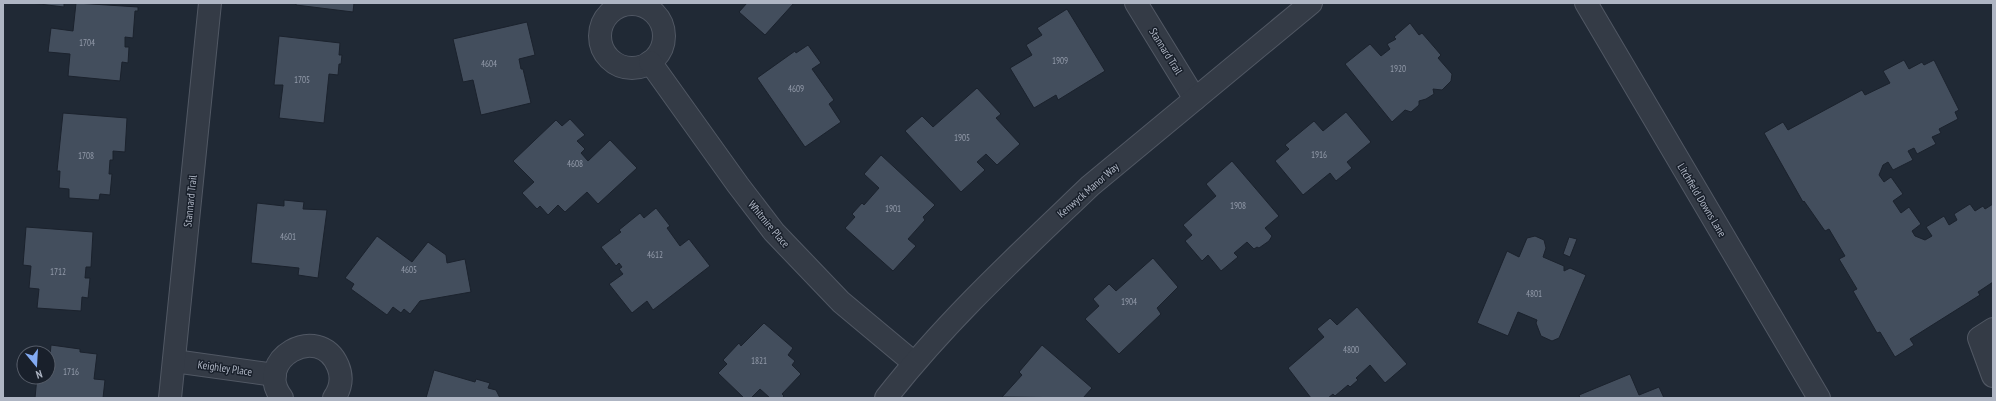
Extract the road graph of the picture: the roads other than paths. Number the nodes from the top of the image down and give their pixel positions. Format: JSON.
{"nodes":[{"id":1,"x":210,"y":3,"type":"edge"},
{"id":2,"x":1136,"y":3,"type":"edge"},
{"id":3,"x":1311,"y":3,"type":"edge"},
{"id":4,"x":1586,"y":3,"type":"edge"},
{"id":5,"x":650,"y":62,"type":"dead end"},
{"id":6,"x":1195,"y":99,"type":"junction"},
{"id":7,"x":1993,"y":329,"type":"edge"},
{"id":8,"x":174,"y":361,"type":"junction"},
{"id":9,"x":914,"y":363,"type":"junction"},
{"id":10,"x":275,"y":375,"type":"junction"},
{"id":11,"x":1993,"y":376,"type":"edge"},
{"id":12,"x":170,"y":398,"type":"edge"},
{"id":13,"x":282,"y":398,"type":"edge"},
{"id":14,"x":334,"y":398,"type":"edge"},
{"id":15,"x":886,"y":398,"type":"edge"},
{"id":16,"x":1819,"y":398,"type":"edge"}],
"edges":[{"from":1,"to":8,"type":"street","name":"Stannard Trail"},
{"from":2,"to":6,"type":"street","name":"Stannard Trail"},
{"from":3,"to":6,"type":"street","name":"Kenwyck Manor Way"},
{"from":4,"to":16,"type":"street","name":"Litchfield Downs Lane"},
{"from":5,"to":9,"type":"street","name":"Whitmire Place"},
{"from":6,"to":9,"type":"street","name":"Kenwyck Manor Way"},
{"from":7,"to":11,"type":"street"},
{"from":8,"to":10,"type":"street","name":"Keighley Place"},
{"from":8,"to":12,"type":"street","name":"Stannard Trail"},
{"from":9,"to":15,"type":"street","name":"Kenwyck Manor Way"},
{"from":10,"to":13,"type":"street"},
{"from":10,"to":14,"type":"street"}]}
